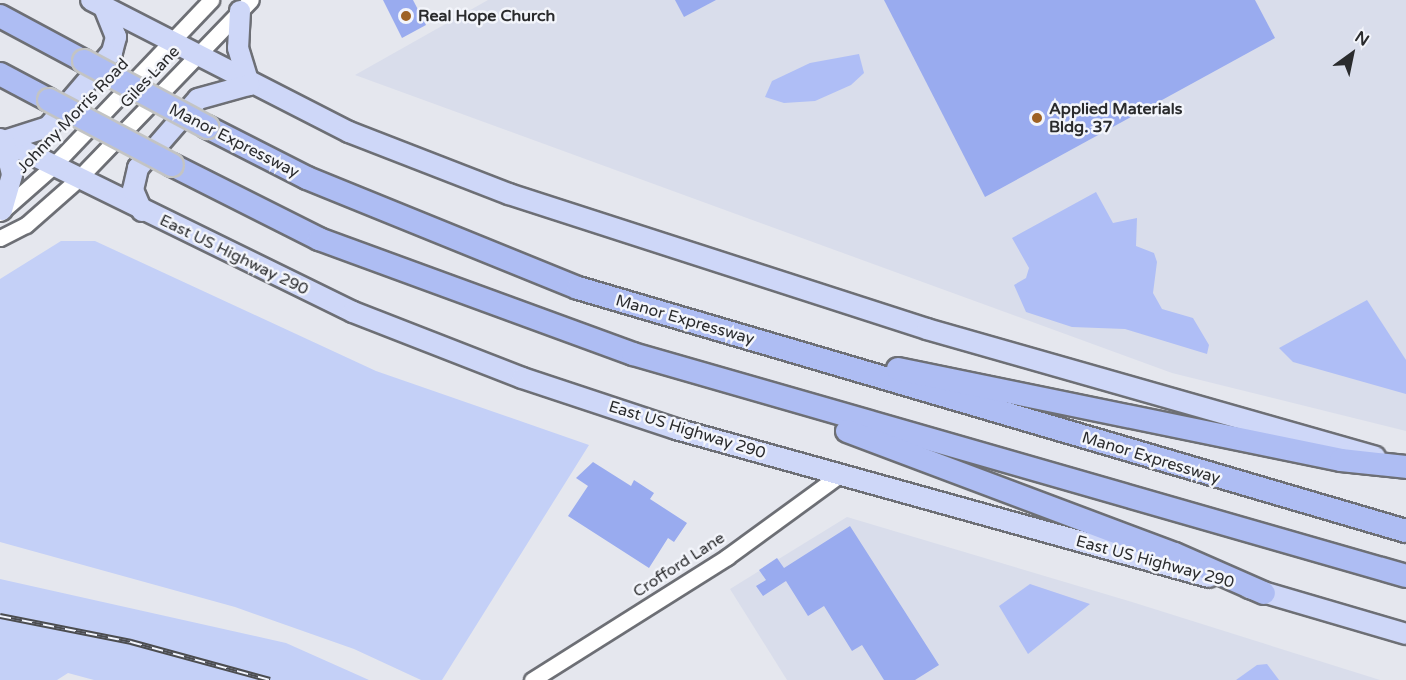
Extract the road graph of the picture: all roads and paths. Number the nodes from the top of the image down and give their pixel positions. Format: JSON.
{"nodes":[{"id":1,"x":212,"y":0,"type":"edge"},
{"id":2,"x":98,"y":4,"type":"edge"},
{"id":3,"x":245,"y":6,"type":"edge"},
{"id":4,"x":0,"y":16,"type":"edge"},
{"id":5,"x":169,"y":42,"type":"junction"},
{"id":6,"x":195,"y":56,"type":"junction"},
{"id":7,"x":0,"y":74,"type":"edge"},
{"id":8,"x":249,"y":85,"type":"junction"},
{"id":9,"x":2,"y":140,"type":"edge"},
{"id":10,"x":52,"y":167,"type":"junction"},
{"id":11,"x":76,"y":180,"type":"junction"},
{"id":12,"x":1,"y":211,"type":"edge"},
{"id":13,"x":142,"y":211,"type":"junction"},
{"id":14,"x":0,"y":238,"type":"edge"},
{"id":15,"x":785,"y":348,"type":"junction"},
{"id":16,"x":748,"y":391,"type":"junction"},
{"id":17,"x":1406,"y":466,"type":"edge"},
{"id":18,"x":842,"y":474,"type":"junction"},
{"id":19,"x":1406,"y":531,"type":"edge"},
{"id":20,"x":1406,"y":576,"type":"edge"},
{"id":21,"x":1264,"y":593,"type":"junction"},
{"id":22,"x":1406,"y":634,"type":"edge"},
{"id":23,"x":531,"y":680,"type":"edge"}],
"edges":[{"from":1,"to":5,"type":"street","name":"Giles Lane"},
{"from":2,"to":5,"type":"main road"},
{"from":2,"to":9,"type":"main road"},
{"from":3,"to":6,"type":"street","name":"Giles Lane"},
{"from":3,"to":8,"type":"main road"},
{"from":4,"to":15,"type":"highway","name":"Manor Expressway","bridge":true},
{"from":5,"to":6,"type":"main road"},
{"from":5,"to":10,"type":"street","name":"Johnny Morris Road"},
{"from":6,"to":8,"type":"main road"},
{"from":6,"to":11,"type":"street","name":"Giles Lane"},
{"from":7,"to":16,"type":"highway","bridge":true},
{"from":8,"to":13,"type":"main road"},
{"from":8,"to":17,"type":"main road"},
{"from":9,"to":10,"type":"main road","name":"East US Highway 290"},
{"from":9,"to":12,"type":"main road"},
{"from":10,"to":11,"type":"main road","name":"East US Highway 290"},
{"from":10,"to":12,"type":"street","name":"Johnny Morris Road"},
{"from":11,"to":13,"type":"main road","name":"East US Highway 290"},
{"from":11,"to":14,"type":"street"},
{"from":13,"to":18,"type":"main road","name":"East US Highway 290"},
{"from":15,"to":17,"type":"highway"},
{"from":15,"to":19,"type":"highway","name":"Manor Expressway"},
{"from":16,"to":20,"type":"highway"},
{"from":16,"to":21,"type":"highway"},
{"from":18,"to":21,"type":"main road","name":"East US Highway 290"},
{"from":18,"to":23,"type":"street","name":"Crofford Lane"},
{"from":21,"to":22,"type":"main road","name":"East US Highway 290"}]}
